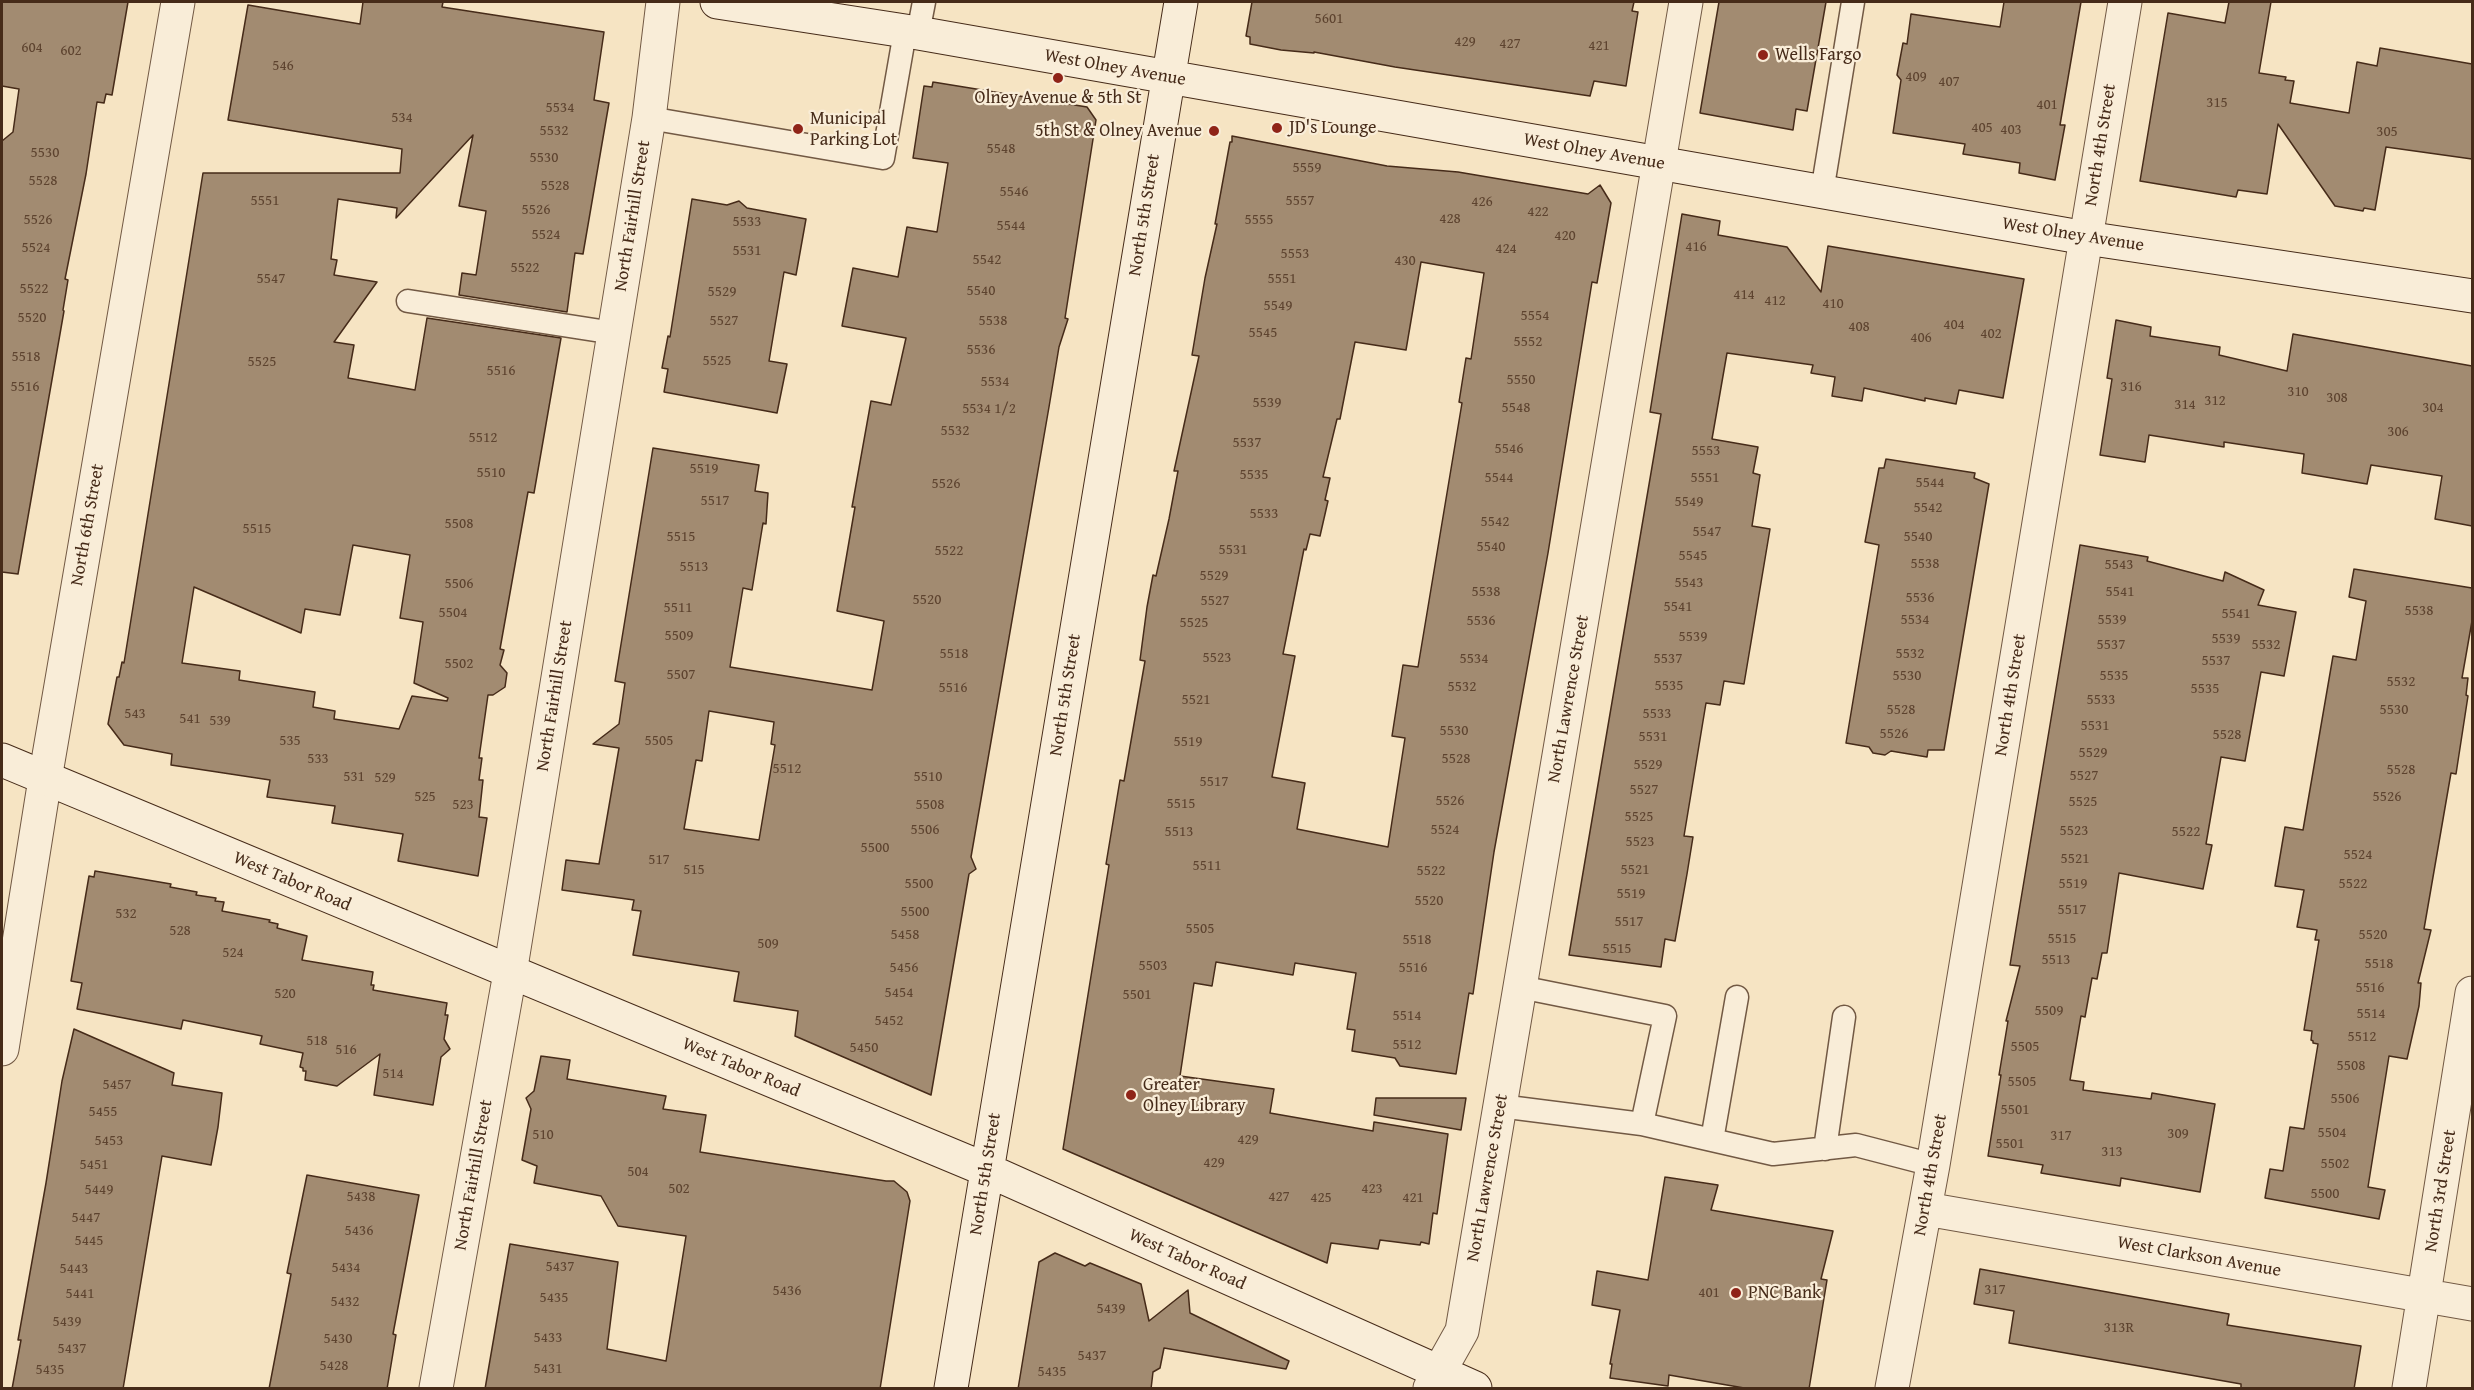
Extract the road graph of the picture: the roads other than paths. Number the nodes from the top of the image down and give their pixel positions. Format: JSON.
{"nodes":[{"id":1,"x":178,"y":2,"type":"edge"},
{"id":2,"x":663,"y":2,"type":"edge"},
{"id":3,"x":717,"y":2,"type":"edge"},
{"id":4,"x":924,"y":2,"type":"edge"},
{"id":5,"x":1181,"y":2,"type":"edge"},
{"id":6,"x":1686,"y":2,"type":"edge"},
{"id":7,"x":1853,"y":2,"type":"edge"},
{"id":8,"x":2125,"y":2,"type":"edge"},
{"id":9,"x":911,"y":32,"type":"junction"},
{"id":10,"x":1168,"y":77,"type":"junction"},
{"id":11,"x":649,"y":118,"type":"junction"},
{"id":12,"x":1659,"y":163,"type":"junction"},
{"id":13,"x":1822,"y":192,"type":"junction"},
{"id":14,"x":2086,"y":238,"type":"junction"},
{"id":15,"x":2472,"y":296,"type":"edge"},
{"id":16,"x":408,"y":301,"type":"dead end"},
{"id":17,"x":614,"y":333,"type":"junction"},
{"id":18,"x":2,"y":760,"type":"edge"},
{"id":19,"x":45,"y":779,"type":"junction"},
{"id":20,"x":510,"y":973,"type":"junction"},
{"id":21,"x":1520,"y":987,"type":"junction"},
{"id":22,"x":2472,"y":993,"type":"edge"},
{"id":23,"x":1737,"y":997,"type":"dead end"},
{"id":24,"x":1844,"y":1017,"type":"dead end"},
{"id":25,"x":2,"y":1049,"type":"edge"},
{"id":26,"x":1500,"y":1106,"type":"junction"},
{"id":27,"x":1642,"y":1124,"type":"junction"},
{"id":28,"x":1712,"y":1140,"type":"junction"},
{"id":29,"x":1825,"y":1149,"type":"junction"},
{"id":30,"x":1933,"y":1165,"type":"junction"},
{"id":31,"x":987,"y":1170,"type":"junction"},
{"id":32,"x":1926,"y":1209,"type":"junction"},
{"id":33,"x":2424,"y":1296,"type":"junction"},
{"id":34,"x":2472,"y":1304,"type":"edge"},
{"id":35,"x":1434,"y":1381,"type":"edge"},
{"id":36,"x":436,"y":1389,"type":"edge"},
{"id":37,"x":951,"y":1389,"type":"edge"},
{"id":38,"x":1475,"y":1389,"type":"edge"},
{"id":39,"x":1892,"y":1389,"type":"edge"},
{"id":40,"x":2409,"y":1389,"type":"edge"}],
"edges":[{"from":1,"to":19,"type":"street","name":"North 6th Street"},
{"from":2,"to":11,"type":"street","name":"North Fairhill Street"},
{"from":3,"to":9,"type":"street","name":"West Olney Avenue"},
{"from":4,"to":9,"type":"lane"},
{"from":5,"to":10,"type":"street","name":"North 5th Street"},
{"from":6,"to":12,"type":"street","name":"North Lawrence Street"},
{"from":7,"to":13,"type":"lane"},
{"from":8,"to":14,"type":"street","name":"North 4th Street"},
{"from":9,"to":10,"type":"street","name":"West Olney Avenue"},
{"from":9,"to":11,"type":"lane"},
{"from":10,"to":12,"type":"street","name":"West Olney Avenue"},
{"from":10,"to":31,"type":"street","name":"North 5th Street"},
{"from":11,"to":17,"type":"street","name":"North Fairhill Street"},
{"from":12,"to":13,"type":"street","name":"West Olney Avenue"},
{"from":12,"to":21,"type":"street","name":"North Lawrence Street"},
{"from":13,"to":14,"type":"street","name":"West Olney Avenue"},
{"from":14,"to":15,"type":"street","name":"West Olney Avenue"},
{"from":14,"to":30,"type":"street","name":"North 4th Street"},
{"from":16,"to":17,"type":"lane"},
{"from":17,"to":20,"type":"street","name":"North Fairhill Street"},
{"from":18,"to":19,"type":"street","name":"West Tabor Road"},
{"from":19,"to":20,"type":"street","name":"West Tabor Road"},
{"from":19,"to":25,"type":"street","name":"North 6th Street"},
{"from":20,"to":31,"type":"street","name":"West Tabor Road"},
{"from":20,"to":36,"type":"street","name":"North Fairhill Street"},
{"from":21,"to":26,"type":"street","name":"North Lawrence Street"},
{"from":21,"to":27,"type":"lane"},
{"from":22,"to":33,"type":"street","name":"North 3rd Street"},
{"from":23,"to":28,"type":"lane"},
{"from":24,"to":29,"type":"lane"},
{"from":26,"to":27,"type":"lane"},
{"from":26,"to":35,"type":"street","name":"North Lawrence Street"},
{"from":27,"to":28,"type":"lane"},
{"from":28,"to":29,"type":"lane"},
{"from":29,"to":30,"type":"lane"},
{"from":30,"to":32,"type":"street","name":"North 4th Street"},
{"from":31,"to":35,"type":"street","name":"West Tabor Road"},
{"from":31,"to":37,"type":"street","name":"North 5th Street"},
{"from":32,"to":33,"type":"street","name":"West Clarkson Avenue"},
{"from":32,"to":39,"type":"street","name":"North 4th Street"},
{"from":33,"to":34,"type":"street","name":"West Clarkson Avenue"},
{"from":33,"to":40,"type":"street","name":"North 3rd Street"},
{"from":35,"to":38,"type":"street","name":"West Tabor Road"}]}
